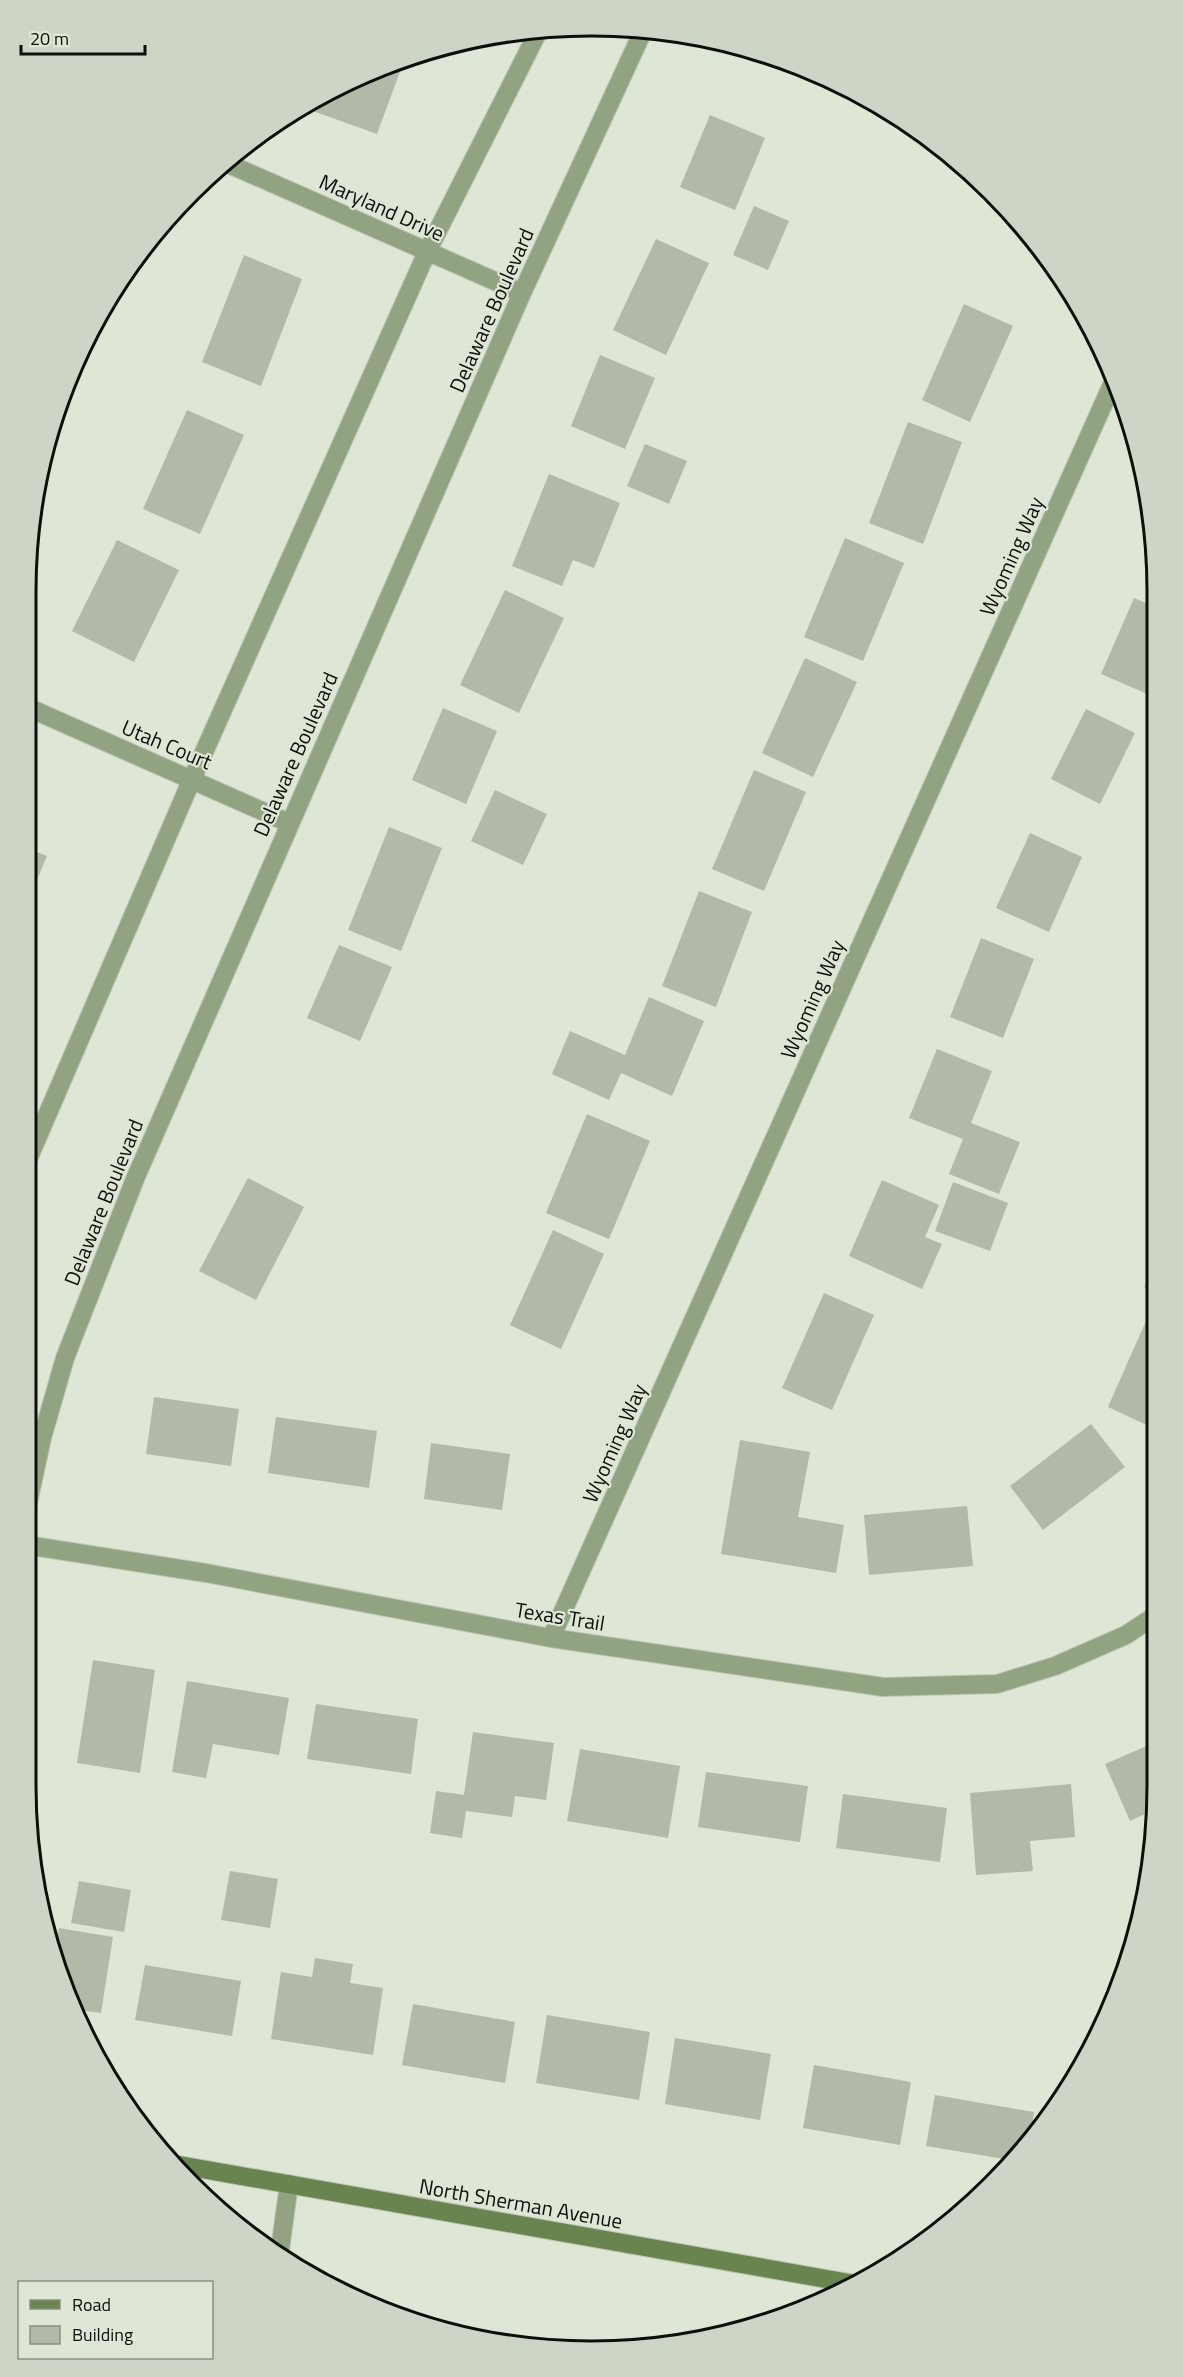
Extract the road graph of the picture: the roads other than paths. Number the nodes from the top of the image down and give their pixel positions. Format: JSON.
{"nodes":[{"id":1,"x":640,"y":38,"type":"edge"},
{"id":2,"x":533,"y":39,"type":"edge"},
{"id":3,"x":234,"y":166,"type":"edge"},
{"id":4,"x":427,"y":252,"type":"junction"},
{"id":5,"x":522,"y":293,"type":"junction"},
{"id":6,"x":1109,"y":391,"type":"edge"},
{"id":7,"x":36,"y":711,"type":"edge"},
{"id":8,"x":192,"y":779,"type":"junction"},
{"id":9,"x":289,"y":823,"type":"junction"},
{"id":10,"x":36,"y":1141,"type":"edge"},
{"id":11,"x":36,"y":1466,"type":"edge"},
{"id":12,"x":36,"y":1547,"type":"edge"},
{"id":13,"x":1147,"y":1621,"type":"edge"},
{"id":14,"x":551,"y":1638,"type":"junction"},
{"id":15,"x":187,"y":2165,"type":"edge"},
{"id":16,"x":289,"y":2184,"type":"junction"},
{"id":17,"x":281,"y":2245,"type":"edge"},
{"id":18,"x":841,"y":2282,"type":"edge"}],
"edges":[{"from":1,"to":5,"type":"street","name":"Delaware Boulevard"},
{"from":2,"to":4,"type":"street"},
{"from":3,"to":4,"type":"street","name":"Maryland Drive"},
{"from":4,"to":5,"type":"street","name":"Maryland Drive"},
{"from":4,"to":8,"type":"street"},
{"from":5,"to":9,"type":"street","name":"Delaware Boulevard"},
{"from":6,"to":14,"type":"street","name":"Wyoming Way"},
{"from":7,"to":8,"type":"street","name":"Utah Court"},
{"from":8,"to":9,"type":"street","name":"Utah Court"},
{"from":8,"to":10,"type":"street"},
{"from":9,"to":11,"type":"street","name":"Delaware Boulevard"},
{"from":12,"to":14,"type":"street","name":"Texas Trail"},
{"from":13,"to":14,"type":"street","name":"Texas Trail"},
{"from":15,"to":16,"type":"street","name":"North Sherman Avenue"},
{"from":16,"to":17,"type":"street"},
{"from":16,"to":18,"type":"street","name":"North Sherman Avenue"}]}
